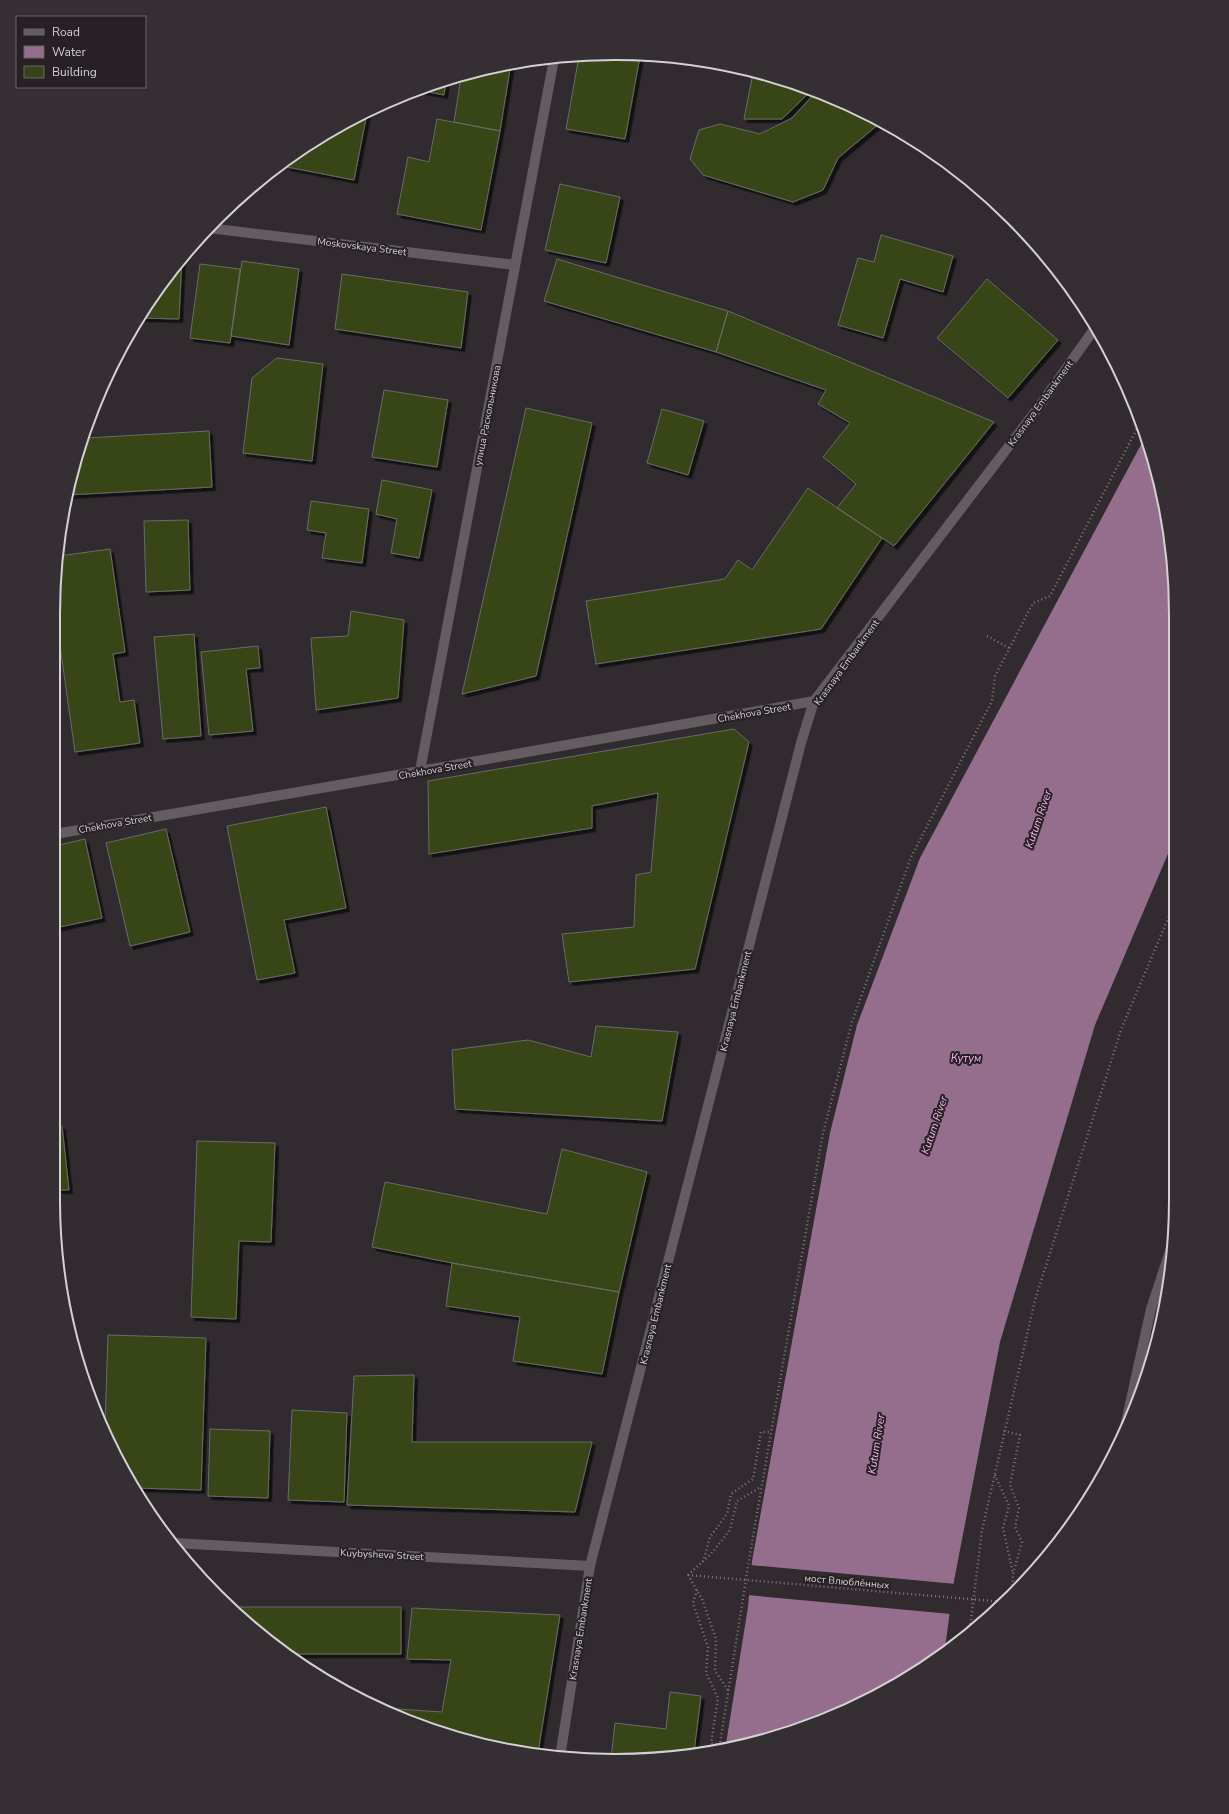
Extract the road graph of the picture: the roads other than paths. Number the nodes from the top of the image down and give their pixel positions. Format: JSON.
{"nodes":[{"id":1,"x":553,"y":64,"type":"edge"},
{"id":2,"x":216,"y":229,"type":"edge"},
{"id":3,"x":515,"y":265,"type":"junction"},
{"id":4,"x":1092,"y":332,"type":"edge"},
{"id":5,"x":814,"y":701,"type":"junction"},
{"id":6,"x":420,"y":771,"type":"junction"},
{"id":7,"x":60,"y":833,"type":"edge"},
{"id":8,"x":1165,"y":1266,"type":"edge"},
{"id":9,"x":1129,"y":1406,"type":"edge"},
{"id":10,"x":180,"y":1543,"type":"edge"},
{"id":11,"x":590,"y":1566,"type":"junction"},
{"id":12,"x":561,"y":1751,"type":"edge"}],
"edges":[{"from":1,"to":3,"type":"street","name":"улица Раскольникова"},
{"from":2,"to":3,"type":"street","name":"Moskovskaya Street"},
{"from":3,"to":6,"type":"street","name":"улица Раскольникова"},
{"from":4,"to":5,"type":"street","name":"Krasnaya Embankment"},
{"from":5,"to":6,"type":"street","name":"Chekhova Street"},
{"from":5,"to":11,"type":"street","name":"Krasnaya Embankment"},
{"from":6,"to":7,"type":"street","name":"Chekhova Street"},
{"from":8,"to":9,"type":"street"},
{"from":10,"to":11,"type":"street","name":"Kuybysheva Street"},
{"from":11,"to":12,"type":"street","name":"Krasnaya Embankment"}]}
